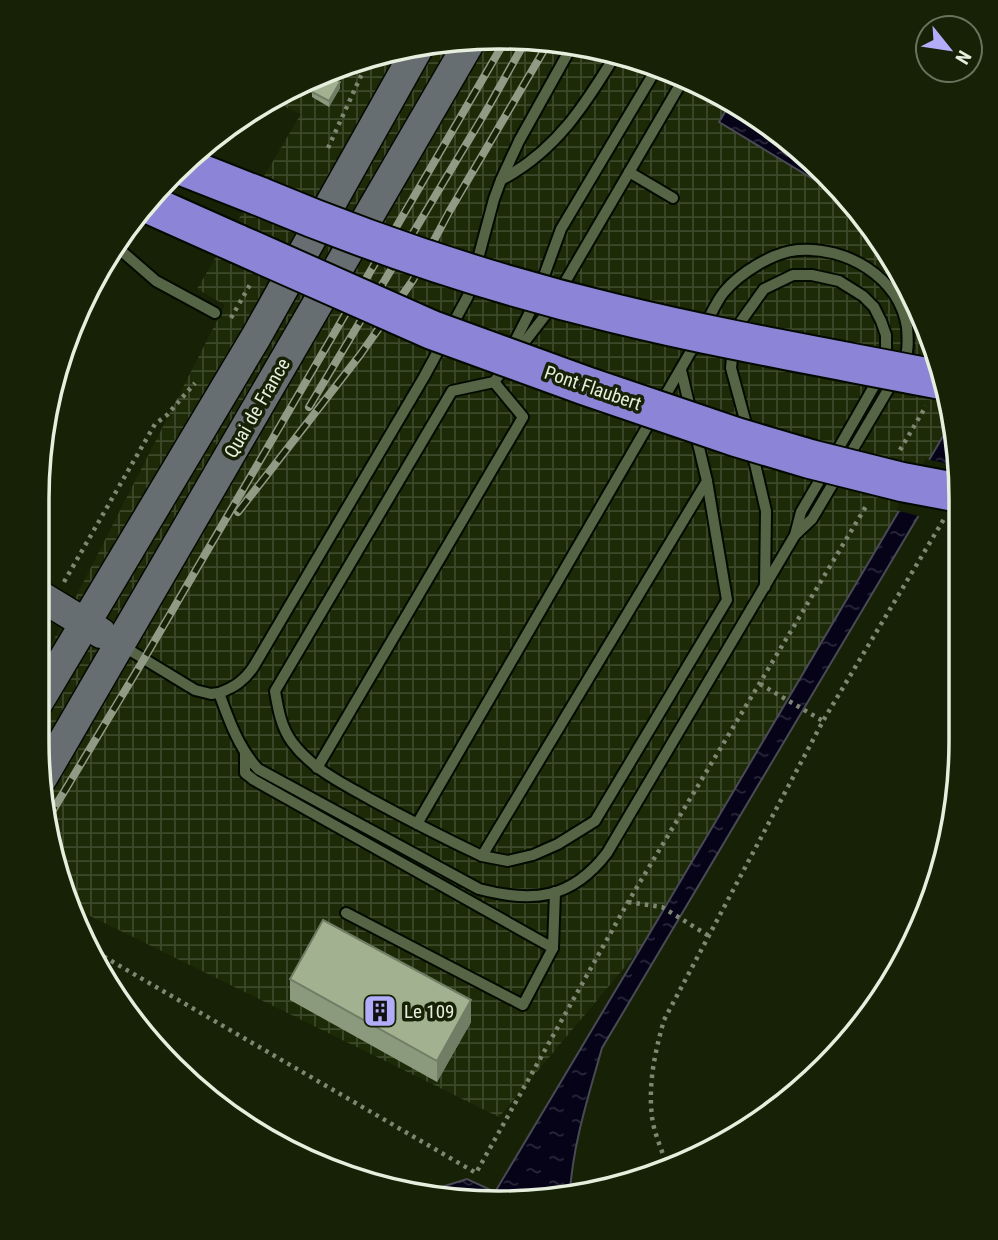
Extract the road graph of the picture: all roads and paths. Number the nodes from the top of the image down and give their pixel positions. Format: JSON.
{"nodes":[{"id":1,"x":465,"y":51,"type":"edge"},
{"id":2,"x":567,"y":55,"type":"edge"},
{"id":3,"x":413,"y":58,"type":"edge"},
{"id":4,"x":611,"y":63,"type":"edge"},
{"id":5,"x":651,"y":76,"type":"edge"},
{"id":6,"x":679,"y":87,"type":"edge"},
{"id":7,"x":203,"y":160,"type":"edge"},
{"id":8,"x":192,"y":170,"type":"edge"},
{"id":9,"x":629,"y":173,"type":"junction"},
{"id":10,"x":501,"y":180,"type":"junction"},
{"id":11,"x":252,"y":193,"type":"junction"},
{"id":12,"x":673,"y":198,"type":"dead end"},
{"id":13,"x":156,"y":208,"type":"edge"},
{"id":14,"x":123,"y":252,"type":"edge"},
{"id":15,"x":215,"y":313,"type":"dead end"},
{"id":16,"x":230,"y":320,"type":"dead end"},
{"id":17,"x":228,"y":327,"type":"dead end"},
{"id":18,"x":681,"y":370,"type":"junction"},
{"id":19,"x":199,"y":378,"type":"dead end"},
{"id":20,"x":494,"y":382,"type":"junction"},
{"id":21,"x":935,"y":389,"type":"edge"},
{"id":22,"x":936,"y":393,"type":"edge"},
{"id":23,"x":894,"y":459,"type":"dead end"},
{"id":24,"x":707,"y":481,"type":"junction"},
{"id":25,"x":873,"y":494,"type":"dead end"},
{"id":26,"x":949,"y":502,"type":"edge"},
{"id":27,"x":949,"y":511,"type":"edge"},
{"id":28,"x":795,"y":535,"type":"junction"},
{"id":29,"x":50,"y":588,"type":"edge"},
{"id":30,"x":765,"y":588,"type":"junction"},
{"id":31,"x":85,"y":622,"type":"junction"},
{"id":32,"x":120,"y":644,"type":"junction"},
{"id":33,"x":49,"y":684,"type":"edge"},
{"id":34,"x":762,"y":685,"type":"junction"},
{"id":35,"x":219,"y":693,"type":"junction"},
{"id":36,"x":823,"y":721,"type":"junction"},
{"id":37,"x":245,"y":753,"type":"junction"},
{"id":38,"x":50,"y":765,"type":"edge"},
{"id":39,"x":317,"y":768,"type":"junction"},
{"id":40,"x":416,"y":824,"type":"junction"},
{"id":41,"x":482,"y":856,"type":"junction"},
{"id":42,"x":555,"y":892,"type":"junction"},
{"id":43,"x":628,"y":902,"type":"junction"},
{"id":44,"x":346,"y":913,"type":"dead end"},
{"id":45,"x":709,"y":936,"type":"junction"},
{"id":46,"x":553,"y":948,"type":"junction"},
{"id":47,"x":104,"y":957,"type":"edge"},
{"id":48,"x":665,"y":1159,"type":"edge"}],
"edges":[{"from":1,"to":32,"type":"main road","name":"Quai de France"},
{"from":2,"to":10,"type":"lane"},
{"from":3,"to":31,"type":"main road","name":"Quai de France"},
{"from":4,"to":10,"type":"lane"},
{"from":5,"to":20,"type":"lane"},
{"from":6,"to":9,"type":"lane"},
{"from":7,"to":11,"type":"highway"},
{"from":8,"to":11,"type":"highway"},
{"from":9,"to":12,"type":"lane"},
{"from":9,"to":20,"type":"lane"},
{"from":10,"to":35,"type":"lane"},
{"from":11,"to":21,"type":"highway","bridge":true},
{"from":13,"to":26,"type":"highway","name":"Pont Flaubert","bridge":true},
{"from":14,"to":15,"type":"lane"},
{"from":16,"to":17,"type":"path"},
{"from":18,"to":24,"type":"lane"},
{"from":18,"to":28,"type":"lane"},
{"from":18,"to":40,"type":"lane"},
{"from":19,"to":29,"type":"path"},
{"from":20,"to":39,"type":"lane"},
{"from":20,"to":39,"type":"lane"},
{"from":22,"to":23,"type":"path"},
{"from":24,"to":41,"type":"lane"},
{"from":24,"to":41,"type":"lane"},
{"from":25,"to":34,"type":"path"},
{"from":27,"to":36,"type":"path"},
{"from":28,"to":30,"type":"lane"},
{"from":28,"to":30,"type":"lane"},
{"from":29,"to":31,"type":"main road"},
{"from":30,"to":42,"type":"lane"},
{"from":31,"to":32,"type":"main road"},
{"from":31,"to":33,"type":"main road","name":"Quai de France"},
{"from":32,"to":35,"type":"lane"},
{"from":32,"to":38,"type":"main road","name":"Quai de France"},
{"from":34,"to":36,"type":"path"},
{"from":34,"to":43,"type":"path"},
{"from":35,"to":37,"type":"lane"},
{"from":36,"to":45,"type":"path"},
{"from":37,"to":42,"type":"lane"},
{"from":37,"to":46,"type":"lane"},
{"from":39,"to":40,"type":"lane"},
{"from":40,"to":41,"type":"lane"},
{"from":42,"to":46,"type":"lane"},
{"from":43,"to":45,"type":"path"},
{"from":43,"to":47,"type":"path"},
{"from":44,"to":46,"type":"lane"},
{"from":45,"to":48,"type":"path"}]}
